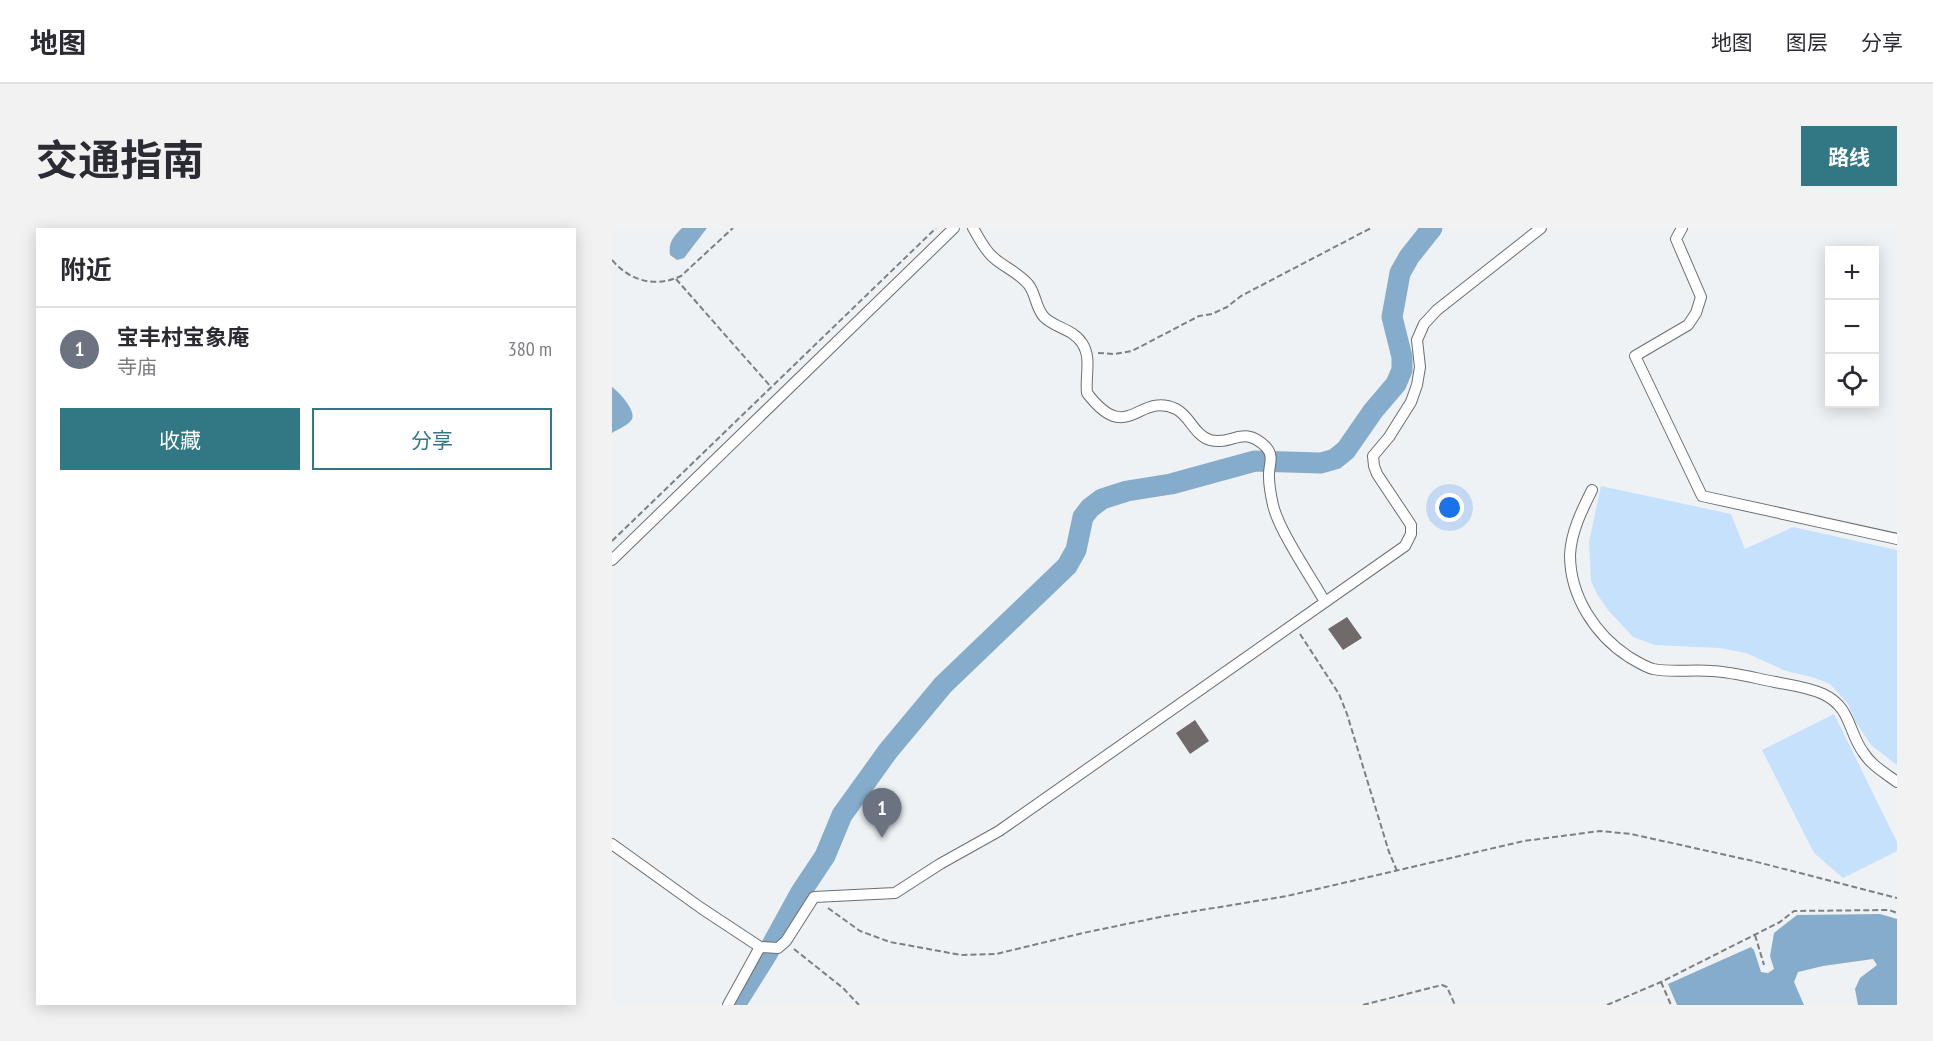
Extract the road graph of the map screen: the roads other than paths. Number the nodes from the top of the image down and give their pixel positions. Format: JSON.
{"nodes":[{"id":1,"x":954,"y":228,"type":"edge"},
{"id":2,"x":973,"y":228,"type":"edge"},
{"id":3,"x":1541,"y":228,"type":"edge"},
{"id":4,"x":1682,"y":228,"type":"edge"},
{"id":5,"x":1592,"y":490,"type":"dead end"},
{"id":6,"x":1897,"y":539,"type":"edge"},
{"id":7,"x":612,"y":560,"type":"edge"},
{"id":8,"x":1325,"y":602,"type":"junction"},
{"id":9,"x":1897,"y":782,"type":"edge"},
{"id":10,"x":612,"y":844,"type":"edge"},
{"id":11,"x":761,"y":947,"type":"junction"},
{"id":12,"x":728,"y":1005,"type":"edge"}],
"edges":[{"from":1,"to":7,"type":"street"},
{"from":2,"to":8,"type":"street"},
{"from":3,"to":8,"type":"street"},
{"from":4,"to":6,"type":"street"},
{"from":5,"to":9,"type":"street"},
{"from":8,"to":11,"type":"street"},
{"from":10,"to":11,"type":"street"},
{"from":11,"to":12,"type":"street"}]}
